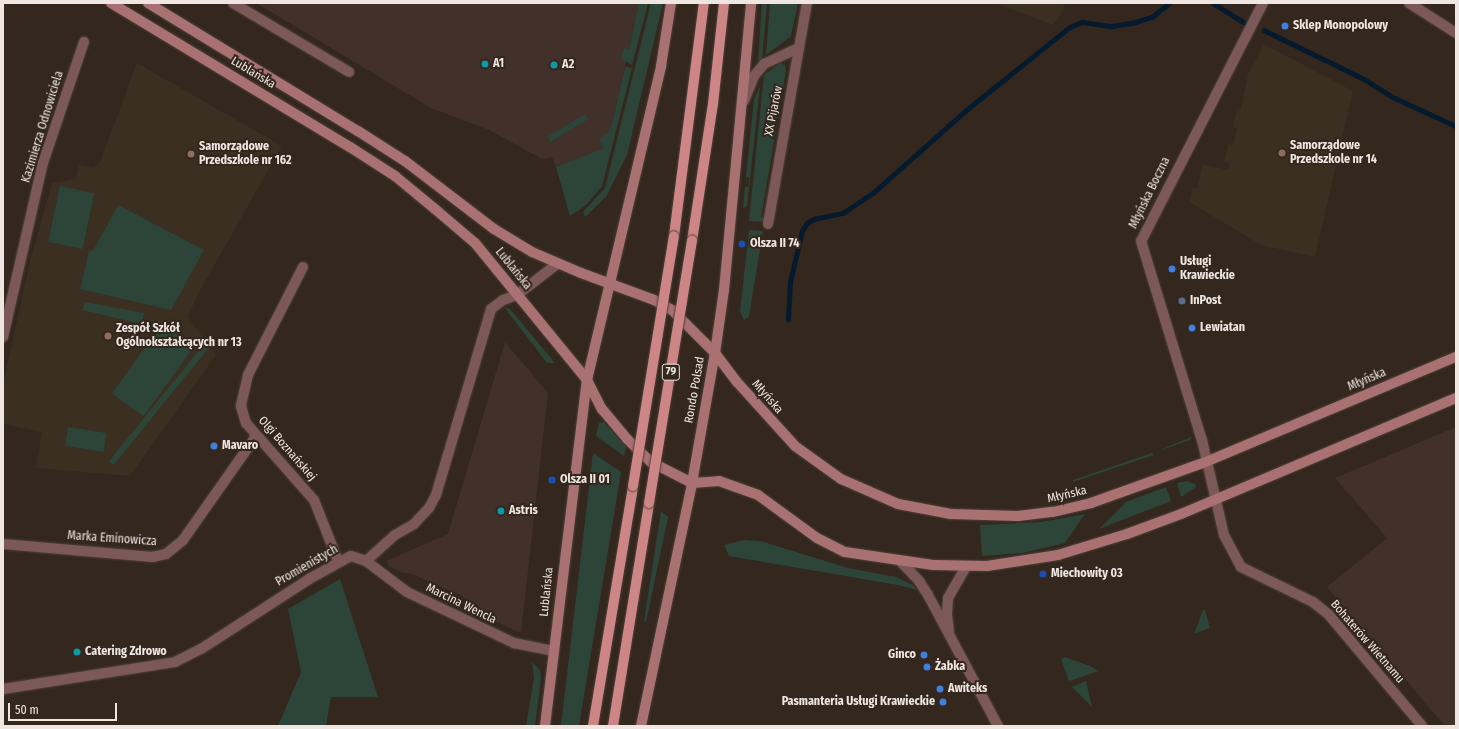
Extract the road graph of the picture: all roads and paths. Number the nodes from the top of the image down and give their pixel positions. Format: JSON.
{"nodes":[{"id":1,"x":111,"y":3,"type":"edge"},
{"id":2,"x":148,"y":3,"type":"edge"},
{"id":3,"x":232,"y":3,"type":"edge"},
{"id":4,"x":671,"y":3,"type":"edge"},
{"id":5,"x":704,"y":3,"type":"edge"},
{"id":6,"x":724,"y":3,"type":"edge"},
{"id":7,"x":751,"y":3,"type":"edge"},
{"id":8,"x":807,"y":3,"type":"edge"},
{"id":9,"x":1263,"y":3,"type":"edge"},
{"id":10,"x":1409,"y":3,"type":"edge"},
{"id":11,"x":1456,"y":33,"type":"edge"},
{"id":12,"x":84,"y":42,"type":"dead end"},
{"id":13,"x":798,"y":48,"type":"junction"},
{"id":14,"x":349,"y":72,"type":"dead end"},
{"id":15,"x":739,"y":118,"type":"junction"},
{"id":16,"x":768,"y":224,"type":"dead end"},
{"id":17,"x":557,"y":264,"type":"junction"},
{"id":18,"x":303,"y":267,"type":"dead end"},
{"id":19,"x":609,"y":283,"type":"junction"},
{"id":20,"x":517,"y":295,"type":"junction"},
{"id":21,"x":3,"y":337,"type":"edge"},
{"id":22,"x":715,"y":353,"type":"junction"},
{"id":23,"x":1456,"y":357,"type":"edge"},
{"id":24,"x":587,"y":380,"type":"junction"},
{"id":25,"x":1456,"y":398,"type":"edge"},
{"id":26,"x":256,"y":436,"type":"junction"},
{"id":27,"x":1208,"y":461,"type":"junction"},
{"id":28,"x":692,"y":483,"type":"junction"},
{"id":29,"x":1216,"y":500,"type":"junction"},
{"id":30,"x":4,"y":544,"type":"edge"},
{"id":31,"x":338,"y":561,"type":"junction"},
{"id":32,"x":366,"y":561,"type":"junction"},
{"id":33,"x":900,"y":561,"type":"junction"},
{"id":34,"x":966,"y":566,"type":"junction"},
{"id":35,"x":949,"y":633,"type":"junction"},
{"id":36,"x":554,"y":651,"type":"junction"},
{"id":37,"x":3,"y":689,"type":"edge"},
{"id":38,"x":545,"y":726,"type":"edge"},
{"id":39,"x":593,"y":726,"type":"edge"},
{"id":40,"x":613,"y":726,"type":"edge"},
{"id":41,"x":641,"y":726,"type":"edge"},
{"id":42,"x":998,"y":726,"type":"edge"},
{"id":43,"x":1422,"y":726,"type":"edge"}],
"edges":[{"from":1,"to":20,"type":"main road","name":"Lublańska"},
{"from":2,"to":17,"type":"main road","name":"Lublańska"},
{"from":3,"to":14,"type":"street"},
{"from":4,"to":19,"type":"main road"},
{"from":5,"to":39,"type":"main road","number":"79","bridge":true},
{"from":6,"to":40,"type":"main road","number":"79","bridge":true},
{"from":7,"to":15,"type":"main road"},
{"from":8,"to":13,"type":"street","name":"XX Pijarów"},
{"from":9,"to":27,"type":"street","name":"Młyńska Boczna"},
{"from":10,"to":11,"type":"street"},
{"from":12,"to":21,"type":"street","name":"Kazimierza Odnowiciela"},
{"from":13,"to":15,"type":"street"},
{"from":13,"to":16,"type":"street","name":"XX Pijarów"},
{"from":15,"to":22,"type":"main road"},
{"from":17,"to":19,"type":"main road","name":"Lublańska"},
{"from":17,"to":20,"type":"street"},
{"from":18,"to":26,"type":"street","name":"Olgi Boznańskiej"},
{"from":19,"to":22,"type":"main road","name":"Rondo Polsad"},
{"from":19,"to":24,"type":"main road"},
{"from":20,"to":24,"type":"main road","name":"Lublańska"},
{"from":20,"to":32,"type":"street"},
{"from":22,"to":27,"type":"main road","name":"Młyńska"},
{"from":22,"to":28,"type":"main road","name":"Rondo Polsad"},
{"from":23,"to":27,"type":"main road","name":"Młyńska"},
{"from":24,"to":28,"type":"main road"},
{"from":24,"to":36,"type":"main road","name":"Lublańska"},
{"from":25,"to":29,"type":"main road"},
{"from":26,"to":30,"type":"street","name":"Marka Eminowicza"},
{"from":26,"to":31,"type":"street","name":"Olgi Boznańskiej"},
{"from":27,"to":29,"type":"street","name":"Młyńska Boczna"},
{"from":28,"to":33,"type":"main road"},
{"from":28,"to":41,"type":"main road"},
{"from":29,"to":34,"type":"main road"},
{"from":29,"to":43,"type":"street","name":"Bohaterów Wietnamu"},
{"from":31,"to":32,"type":"street","name":"Promienistych"},
{"from":31,"to":37,"type":"street","name":"Promienistych"},
{"from":32,"to":36,"type":"street","name":"Marcina Wencla"},
{"from":33,"to":34,"type":"main road"},
{"from":33,"to":35,"type":"street"},
{"from":34,"to":35,"type":"street"},
{"from":35,"to":42,"type":"street"},
{"from":36,"to":38,"type":"main road","name":"Lublańska"}]}
